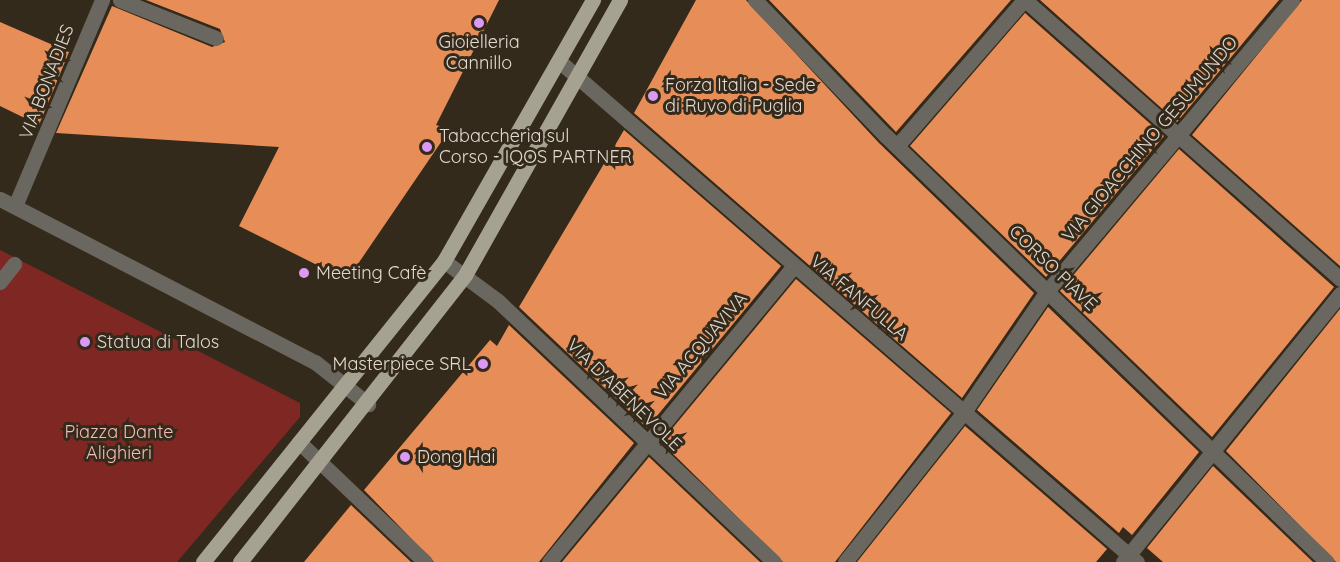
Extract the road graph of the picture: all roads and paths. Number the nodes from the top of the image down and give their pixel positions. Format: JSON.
{"nodes":[{"id":1,"x":120,"y":0,"type":"edge"},
{"id":2,"x":593,"y":0,"type":"edge"},
{"id":3,"x":620,"y":0,"type":"edge"},
{"id":4,"x":755,"y":0,"type":"edge"},
{"id":5,"x":1025,"y":0,"type":"edge"},
{"id":6,"x":1292,"y":0,"type":"edge"},
{"id":7,"x":100,"y":2,"type":"edge"},
{"id":8,"x":216,"y":38,"type":"dead end"},
{"id":9,"x":559,"y":61,"type":"junction"},
{"id":10,"x":578,"y":78,"type":"junction"},
{"id":11,"x":1179,"y":137,"type":"junction"},
{"id":12,"x":897,"y":146,"type":"junction"},
{"id":13,"x":0,"y":199,"type":"edge"},
{"id":14,"x":15,"y":206,"type":"junction"},
{"id":15,"x":444,"y":261,"type":"junction"},
{"id":16,"x":14,"y":264,"type":"dead end"},
{"id":17,"x":793,"y":267,"type":"junction"},
{"id":18,"x":465,"y":275,"type":"junction"},
{"id":19,"x":1340,"y":279,"type":"edge"},
{"id":20,"x":0,"y":282,"type":"edge"},
{"id":21,"x":1048,"y":290,"type":"junction"},
{"id":22,"x":1340,"y":294,"type":"edge"},
{"id":23,"x":345,"y":385,"type":"junction"},
{"id":24,"x":368,"y":404,"type":"junction"},
{"id":25,"x":964,"y":412,"type":"junction"},
{"id":26,"x":299,"y":442,"type":"junction"},
{"id":27,"x":645,"y":443,"type":"junction"},
{"id":28,"x":1214,"y":449,"type":"junction"},
{"id":29,"x":322,"y":464,"type":"junction"},
{"id":30,"x":1130,"y":560,"type":"edge"},
{"id":31,"x":203,"y":562,"type":"edge"},
{"id":32,"x":240,"y":562,"type":"edge"},
{"id":33,"x":424,"y":562,"type":"edge"},
{"id":34,"x":549,"y":562,"type":"edge"},
{"id":35,"x":774,"y":562,"type":"edge"},
{"id":36,"x":845,"y":562,"type":"edge"},
{"id":37,"x":1327,"y":562,"type":"edge"}],
"edges":[{"from":1,"to":8,"type":"street"},
{"from":2,"to":9,"type":"main road"},
{"from":3,"to":10,"type":"main road"},
{"from":4,"to":12,"type":"street","name":"CORSO PIAVE"},
{"from":5,"to":11,"type":"street"},
{"from":5,"to":12,"type":"street"},
{"from":6,"to":11,"type":"street","name":"VIA GIOACCHINO GESUMUNDO"},
{"from":7,"to":14,"type":"street","name":"VIA BONADIES"},
{"from":9,"to":10,"type":"street","name":"VIA FANFULLA"},
{"from":9,"to":15,"type":"main road"},
{"from":10,"to":17,"type":"street","name":"VIA FANFULLA"},
{"from":10,"to":18,"type":"main road"},
{"from":11,"to":19,"type":"street"},
{"from":11,"to":21,"type":"street","name":"VIA GIOACCHINO GESUMUNDO"},
{"from":12,"to":21,"type":"street","name":"CORSO PIAVE"},
{"from":13,"to":14,"type":"street"},
{"from":14,"to":23,"type":"street"},
{"from":15,"to":18,"type":"street","name":"VIA D'ABENEVOLE"},
{"from":15,"to":23,"type":"main road"},
{"from":16,"to":20,"type":"street"},
{"from":17,"to":25,"type":"street","name":"VIA FANFULLA"},
{"from":17,"to":27,"type":"street","name":"VIA ACQUAVIVA"},
{"from":18,"to":24,"type":"main road"},
{"from":18,"to":27,"type":"street","name":"VIA D'ABENEVOLE"},
{"from":21,"to":25,"type":"street","name":"VIA GIOACCHINO GESUMUNDO"},
{"from":21,"to":28,"type":"street","name":"CORSO PIAVE"},
{"from":22,"to":28,"type":"street"},
{"from":23,"to":24,"type":"street"},
{"from":23,"to":26,"type":"main road"},
{"from":24,"to":29,"type":"main road"},
{"from":25,"to":30,"type":"street","name":"VIA FANFULLA"},
{"from":25,"to":36,"type":"street","name":"VIA GIOACCHINO GESUMUNDO"},
{"from":26,"to":29,"type":"street"},
{"from":26,"to":31,"type":"main road"},
{"from":27,"to":34,"type":"street","name":"VIA ACQUAVIVA"},
{"from":27,"to":35,"type":"street","name":"VIA D'ABENEVOLE"},
{"from":28,"to":30,"type":"street"},
{"from":28,"to":37,"type":"street","name":"CORSO PIAVE"},
{"from":29,"to":32,"type":"main road"},
{"from":29,"to":33,"type":"street"}]}
